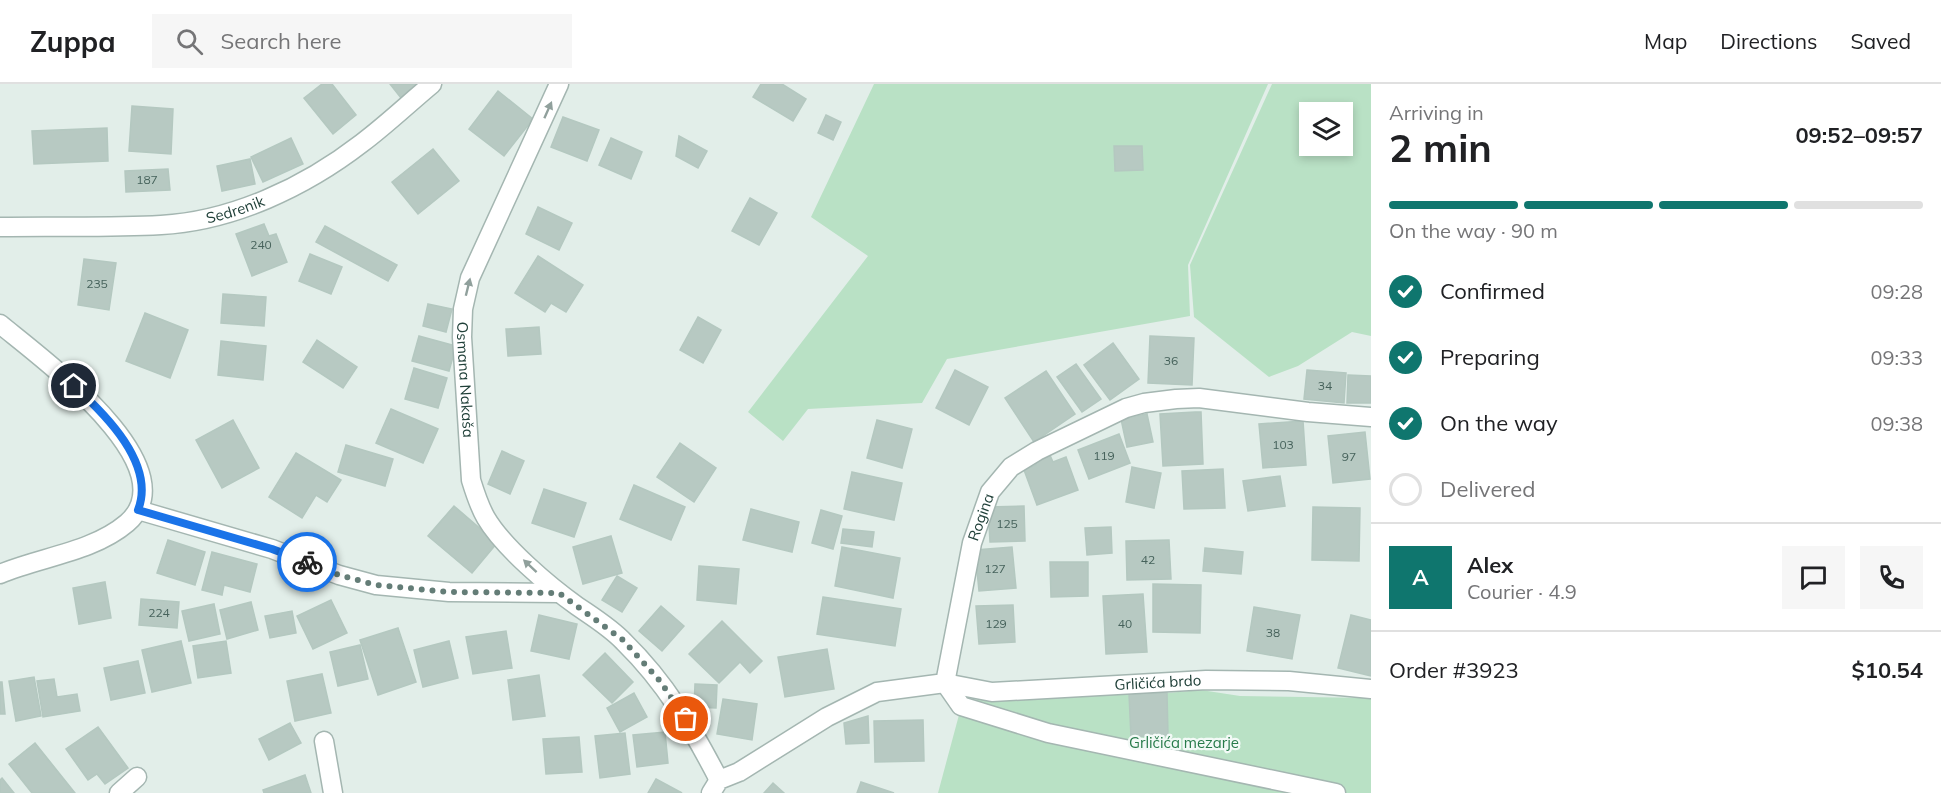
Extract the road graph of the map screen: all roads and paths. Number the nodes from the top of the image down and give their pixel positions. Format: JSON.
{"nodes":[{"id":1,"x":432,"y":84,"type":"edge"},
{"id":2,"x":559,"y":84,"type":"edge"},
{"id":3,"x":0,"y":227,"type":"edge"},
{"id":4,"x":0,"y":324,"type":"edge"},
{"id":5,"x":1371,"y":417,"type":"edge"},
{"id":6,"x":138,"y":510,"type":"junction"},
{"id":7,"x":0,"y":574,"type":"edge"},
{"id":8,"x":559,"y":593,"type":"junction"},
{"id":9,"x":945,"y":683,"type":"junction"},
{"id":10,"x":1371,"y":688,"type":"edge"},
{"id":11,"x":324,"y":741,"type":"dead end"},
{"id":12,"x":136,"y":777,"type":"dead end"},
{"id":13,"x":715,"y":787,"type":"edge"},
{"id":14,"x":119,"y":793,"type":"edge"},
{"id":15,"x":333,"y":793,"type":"edge"},
{"id":16,"x":1336,"y":793,"type":"edge"}],
"edges":[{"from":1,"to":3,"type":"street","name":"Sedrenik"},
{"from":8,"to":2,"type":"street","name":"Osmana Nakaša","one_way":true},
{"from":4,"to":6,"type":"street"},
{"from":5,"to":9,"type":"street","name":"Rogina"},
{"from":6,"to":7,"type":"street"},
{"from":6,"to":8,"type":"street"},
{"from":8,"to":13,"type":"street","name":"Osmana Nakaša"},
{"from":9,"to":10,"type":"street","name":"Grličića brdo"},
{"from":9,"to":13,"type":"street"},
{"from":9,"to":16,"type":"street"},
{"from":11,"to":15,"type":"street"},
{"from":12,"to":14,"type":"street"}]}
